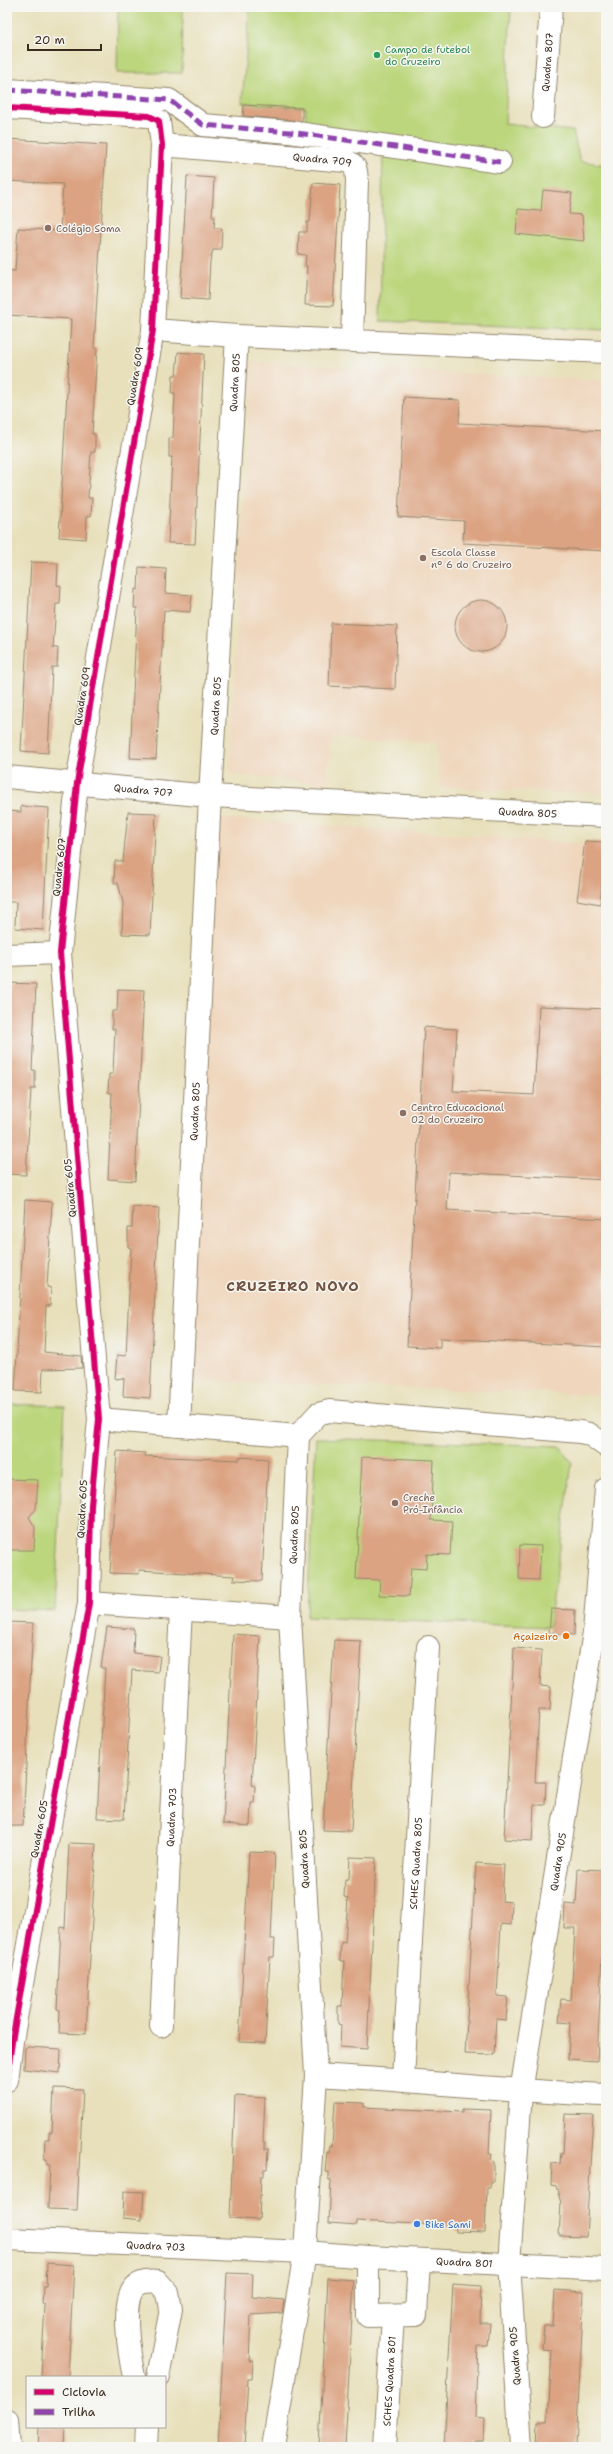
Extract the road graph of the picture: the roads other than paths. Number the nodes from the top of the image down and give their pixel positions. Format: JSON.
{"nodes":[{"id":1,"x":551,"y":7,"type":"edge"},
{"id":2,"x":7,"y":90,"type":"edge"},
{"id":3,"x":7,"y":108,"type":"edge"},
{"id":4,"x":543,"y":117,"type":"dead end"},
{"id":5,"x":162,"y":145,"type":"junction"},
{"id":6,"x":500,"y":162,"type":"dead end"},
{"id":7,"x":153,"y":330,"type":"junction"},
{"id":8,"x":237,"y":336,"type":"junction"},
{"id":9,"x":352,"y":340,"type":"junction"},
{"id":10,"x":606,"y":352,"type":"edge"},
{"id":11,"x":7,"y":777,"type":"edge"},
{"id":12,"x":77,"y":783,"type":"junction"},
{"id":13,"x":210,"y":796,"type":"junction"},
{"id":14,"x":606,"y":816,"type":"edge"},
{"id":15,"x":60,"y":953,"type":"junction"},
{"id":16,"x":7,"y":955,"type":"edge"},
{"id":17,"x":99,"y":1419,"type":"junction"},
{"id":18,"x":178,"y":1426,"type":"junction"},
{"id":19,"x":298,"y":1436,"type":"junction"},
{"id":20,"x":606,"y":1446,"type":"edge"},
{"id":21,"x":606,"y":1489,"type":"edge"},
{"id":22,"x":89,"y":1602,"type":"junction"},
{"id":23,"x":181,"y":1609,"type":"junction"},
{"id":24,"x":290,"y":1617,"type":"junction"},
{"id":25,"x":600,"y":1632,"type":"edge"},
{"id":26,"x":428,"y":1647,"type":"dead end"},
{"id":27,"x":161,"y":2026,"type":"dead end"},
{"id":28,"x":8,"y":2067,"type":"edge"},
{"id":29,"x":316,"y":2075,"type":"junction"},
{"id":30,"x":403,"y":2079,"type":"junction"},
{"id":31,"x":521,"y":2092,"type":"junction"},
{"id":32,"x":606,"y":2095,"type":"edge"},
{"id":33,"x":7,"y":2239,"type":"edge"},
{"id":34,"x":305,"y":2252,"type":"junction"},
{"id":35,"x":368,"y":2257,"type":"junction"},
{"id":36,"x":419,"y":2260,"type":"junction"},
{"id":37,"x":509,"y":2264,"type":"junction"},
{"id":38,"x":606,"y":2269,"type":"edge"},
{"id":39,"x":393,"y":2316,"type":"junction"},
{"id":40,"x":134,"y":2376,"type":"edge"},
{"id":41,"x":158,"y":2376,"type":"edge"},
{"id":42,"x":7,"y":2420,"type":"edge"},
{"id":43,"x":9,"y":2447,"type":"edge"},
{"id":44,"x":273,"y":2447,"type":"edge"},
{"id":45,"x":385,"y":2447,"type":"edge"},
{"id":46,"x":521,"y":2447,"type":"edge"}],
"edges":[{"from":1,"to":4,"type":"street","name":"Quadra 807"},
{"from":2,"to":6,"type":"street"},
{"from":3,"to":5,"type":"street","name":"Quadra 609"},
{"from":5,"to":7,"type":"street","name":"Quadra 609"},
{"from":5,"to":9,"type":"street","name":"Quadra 709"},
{"from":7,"to":8,"type":"street"},
{"from":7,"to":12,"type":"street","name":"Quadra 609"},
{"from":8,"to":9,"type":"street"},
{"from":8,"to":13,"type":"street","name":"Quadra 805"},
{"from":9,"to":10,"type":"street"},
{"from":11,"to":12,"type":"street"},
{"from":12,"to":13,"type":"street","name":"Quadra 707"},
{"from":12,"to":15,"type":"street","name":"Quadra 607"},
{"from":13,"to":14,"type":"street","name":"Quadra 805"},
{"from":13,"to":18,"type":"street","name":"Quadra 805"},
{"from":15,"to":16,"type":"street"},
{"from":15,"to":17,"type":"street","name":"Quadra 605"},
{"from":17,"to":18,"type":"street"},
{"from":17,"to":22,"type":"street","name":"Quadra 605"},
{"from":18,"to":19,"type":"street"},
{"from":19,"to":20,"type":"street"},
{"from":19,"to":24,"type":"street","name":"Quadra 805"},
{"from":21,"to":25,"type":"street","name":"Quadra 905"},
{"from":22,"to":23,"type":"street"},
{"from":22,"to":28,"type":"street","name":"Quadra 605"},
{"from":23,"to":24,"type":"street"},
{"from":23,"to":27,"type":"street","name":"Quadra 703"},
{"from":24,"to":29,"type":"street","name":"Quadra 805"},
{"from":25,"to":31,"type":"street","name":"Quadra 905"},
{"from":26,"to":30,"type":"street","name":"SCHES Quadra 805"},
{"from":29,"to":30,"type":"street"},
{"from":29,"to":34,"type":"street"},
{"from":30,"to":31,"type":"street"},
{"from":31,"to":32,"type":"street"},
{"from":31,"to":37,"type":"street","name":"Quadra 905"},
{"from":33,"to":34,"type":"street","name":"Quadra 703"},
{"from":34,"to":35,"type":"street","name":"Quadra 801"},
{"from":34,"to":44,"type":"street"},
{"from":35,"to":36,"type":"street","name":"Quadra 801"},
{"from":35,"to":39,"type":"street"},
{"from":36,"to":37,"type":"street","name":"Quadra 801"},
{"from":36,"to":39,"type":"street"},
{"from":37,"to":38,"type":"street"},
{"from":37,"to":46,"type":"street","name":"Quadra 905"},
{"from":39,"to":45,"type":"street","name":"SCHES Quadra 801"},
{"from":40,"to":41,"type":"street"},
{"from":42,"to":43,"type":"street"}]}
